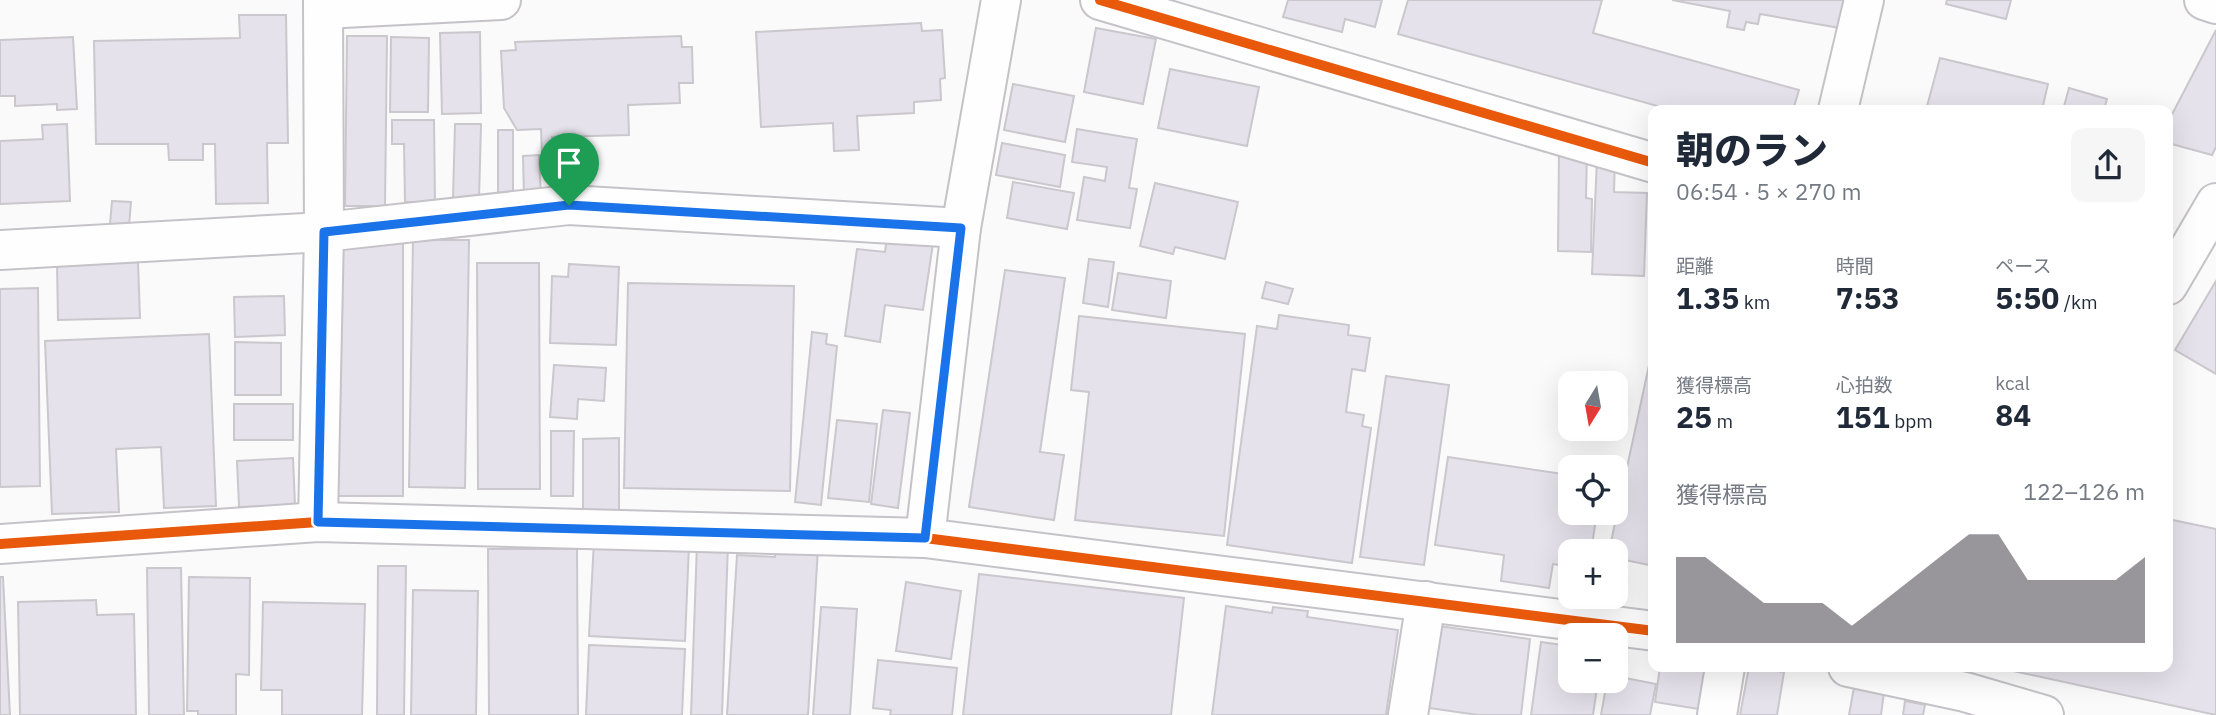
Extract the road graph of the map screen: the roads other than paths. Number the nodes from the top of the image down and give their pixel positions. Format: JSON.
{"nodes":[{"id":1,"x":501,"y":0,"type":"edge"},
{"id":2,"x":1001,"y":0,"type":"edge"},
{"id":3,"x":1100,"y":0,"type":"edge"},
{"id":4,"x":1864,"y":0,"type":"edge"},
{"id":5,"x":2204,"y":0,"type":"edge"},
{"id":6,"x":2216,"y":4,"type":"edge"},
{"id":7,"x":323,"y":5,"type":"edge"},
{"id":8,"x":1839,"y":105,"type":"edge"},
{"id":9,"x":1648,"y":161,"type":"edge"},
{"id":10,"x":2216,"y":203,"type":"edge"},
{"id":11,"x":961,"y":228,"type":"junction"},
{"id":12,"x":324,"y":232,"type":"junction"},
{"id":13,"x":0,"y":250,"type":"edge"},
{"id":14,"x":2173,"y":276,"type":"edge"},
{"id":15,"x":318,"y":522,"type":"junction"},
{"id":16,"x":925,"y":538,"type":"junction"},
{"id":17,"x":0,"y":544,"type":"edge"},
{"id":18,"x":1426,"y":601,"type":"junction"},
{"id":19,"x":1648,"y":630,"type":"edge"},
{"id":20,"x":1724,"y":672,"type":"edge"},
{"id":21,"x":1871,"y":672,"type":"edge"},
{"id":22,"x":1408,"y":715,"type":"edge"},
{"id":23,"x":1717,"y":715,"type":"edge"},
{"id":24,"x":2044,"y":715,"type":"edge"}],
"edges":[{"from":1,"to":7,"type":"street"},
{"from":2,"to":11,"type":"street"},
{"from":3,"to":9,"type":"street"},
{"from":4,"to":8,"type":"street"},
{"from":5,"to":6,"type":"street"},
{"from":7,"to":12,"type":"street"},
{"from":10,"to":14,"type":"street"},
{"from":11,"to":12,"type":"street"},
{"from":11,"to":16,"type":"street"},
{"from":12,"to":13,"type":"street"},
{"from":12,"to":15,"type":"street"},
{"from":15,"to":16,"type":"street"},
{"from":15,"to":17,"type":"street"},
{"from":16,"to":18,"type":"street"},
{"from":18,"to":19,"type":"street"},
{"from":18,"to":22,"type":"street"},
{"from":20,"to":23,"type":"street"},
{"from":21,"to":24,"type":"street"}]}
